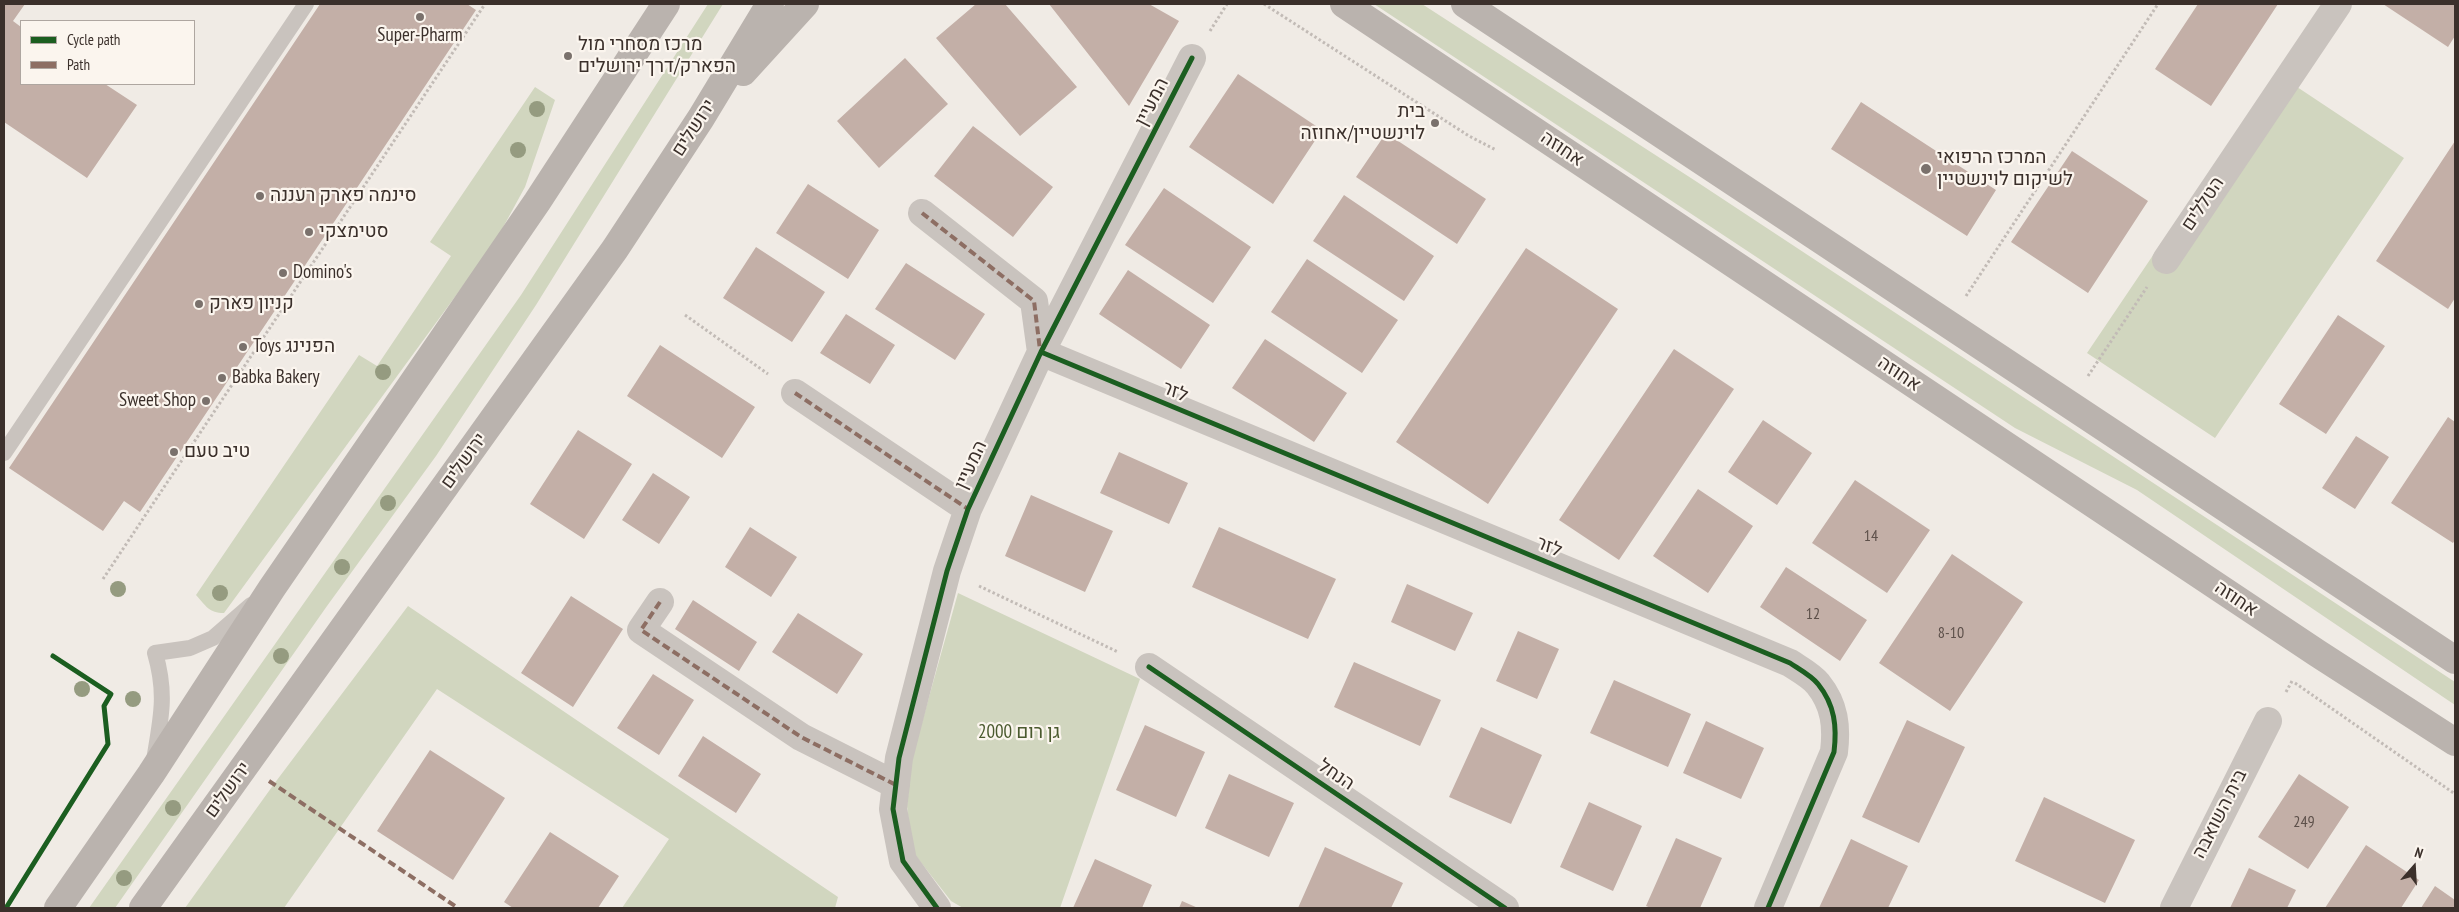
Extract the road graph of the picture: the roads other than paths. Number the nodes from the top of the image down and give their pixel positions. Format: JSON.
{"nodes":[{"id":1,"x":306,"y":4,"type":"edge"},
{"id":2,"x":666,"y":4,"type":"edge"},
{"id":3,"x":770,"y":4,"type":"edge"},
{"id":4,"x":805,"y":4,"type":"edge"},
{"id":5,"x":1332,"y":4,"type":"edge"},
{"id":6,"x":1344,"y":4,"type":"edge"},
{"id":7,"x":1465,"y":4,"type":"edge"},
{"id":8,"x":2338,"y":4,"type":"edge"},
{"id":9,"x":1398,"y":39,"type":"junction"},
{"id":10,"x":1192,"y":58,"type":"dead end"},
{"id":11,"x":702,"y":118,"type":"junction"},
{"id":12,"x":922,"y":213,"type":"dead end"},
{"id":13,"x":2166,"y":260,"type":"road end"},
{"id":14,"x":1040,"y":352,"type":"junction"},
{"id":15,"x":796,"y":393,"type":"road end"},
{"id":16,"x":4,"y":452,"type":"edge"},
{"id":17,"x":968,"y":509,"type":"junction"},
{"id":18,"x":272,"y":588,"type":"junction"},
{"id":19,"x":660,"y":602,"type":"dead end"},
{"id":20,"x":2455,"y":660,"type":"edge"},
{"id":21,"x":1149,"y":667,"type":"road end"},
{"id":22,"x":2268,"y":721,"type":"dead end"},
{"id":23,"x":2455,"y":742,"type":"edge"},
{"id":24,"x":151,"y":774,"type":"junction"},
{"id":25,"x":896,"y":785,"type":"junction"},
{"id":26,"x":58,"y":908,"type":"edge"},
{"id":27,"x":144,"y":908,"type":"edge"},
{"id":28,"x":937,"y":908,"type":"edge"},
{"id":29,"x":1505,"y":908,"type":"edge"},
{"id":30,"x":1768,"y":908,"type":"edge"},
{"id":31,"x":2174,"y":908,"type":"edge"}],
"edges":[{"from":1,"to":16,"type":"lane"},
{"from":2,"to":18,"type":"main road"},
{"from":3,"to":11,"type":"main road","name":"ירושלים"},
{"from":4,"to":11,"type":"main road"},
{"from":5,"to":9,"type":"main road"},
{"from":6,"to":9,"type":"main road","name":"אחוזה"},
{"from":7,"to":20,"type":"main road"},
{"from":8,"to":13,"type":"street","name":"הטללים"},
{"from":9,"to":23,"type":"main road","name":"אחוזה"},
{"from":10,"to":14,"type":"street","name":"המעיין"},
{"from":11,"to":27,"type":"main road","name":"ירושלים"},
{"from":12,"to":14,"type":"street"},
{"from":14,"to":17,"type":"street","name":"המעיין"},
{"from":14,"to":30,"type":"street","name":"לזר"},
{"from":15,"to":17,"type":"street","name":"המעיין"},
{"from":17,"to":25,"type":"street","name":"המעיין"},
{"from":18,"to":24,"type":"main road"},
{"from":18,"to":24,"type":"lane"},
{"from":19,"to":25,"type":"street"},
{"from":21,"to":29,"type":"street","name":"הנחל"},
{"from":22,"to":31,"type":"street","name":"בית השואבה"},
{"from":24,"to":26,"type":"main road"},
{"from":25,"to":28,"type":"street","name":"המעיין"}]}
